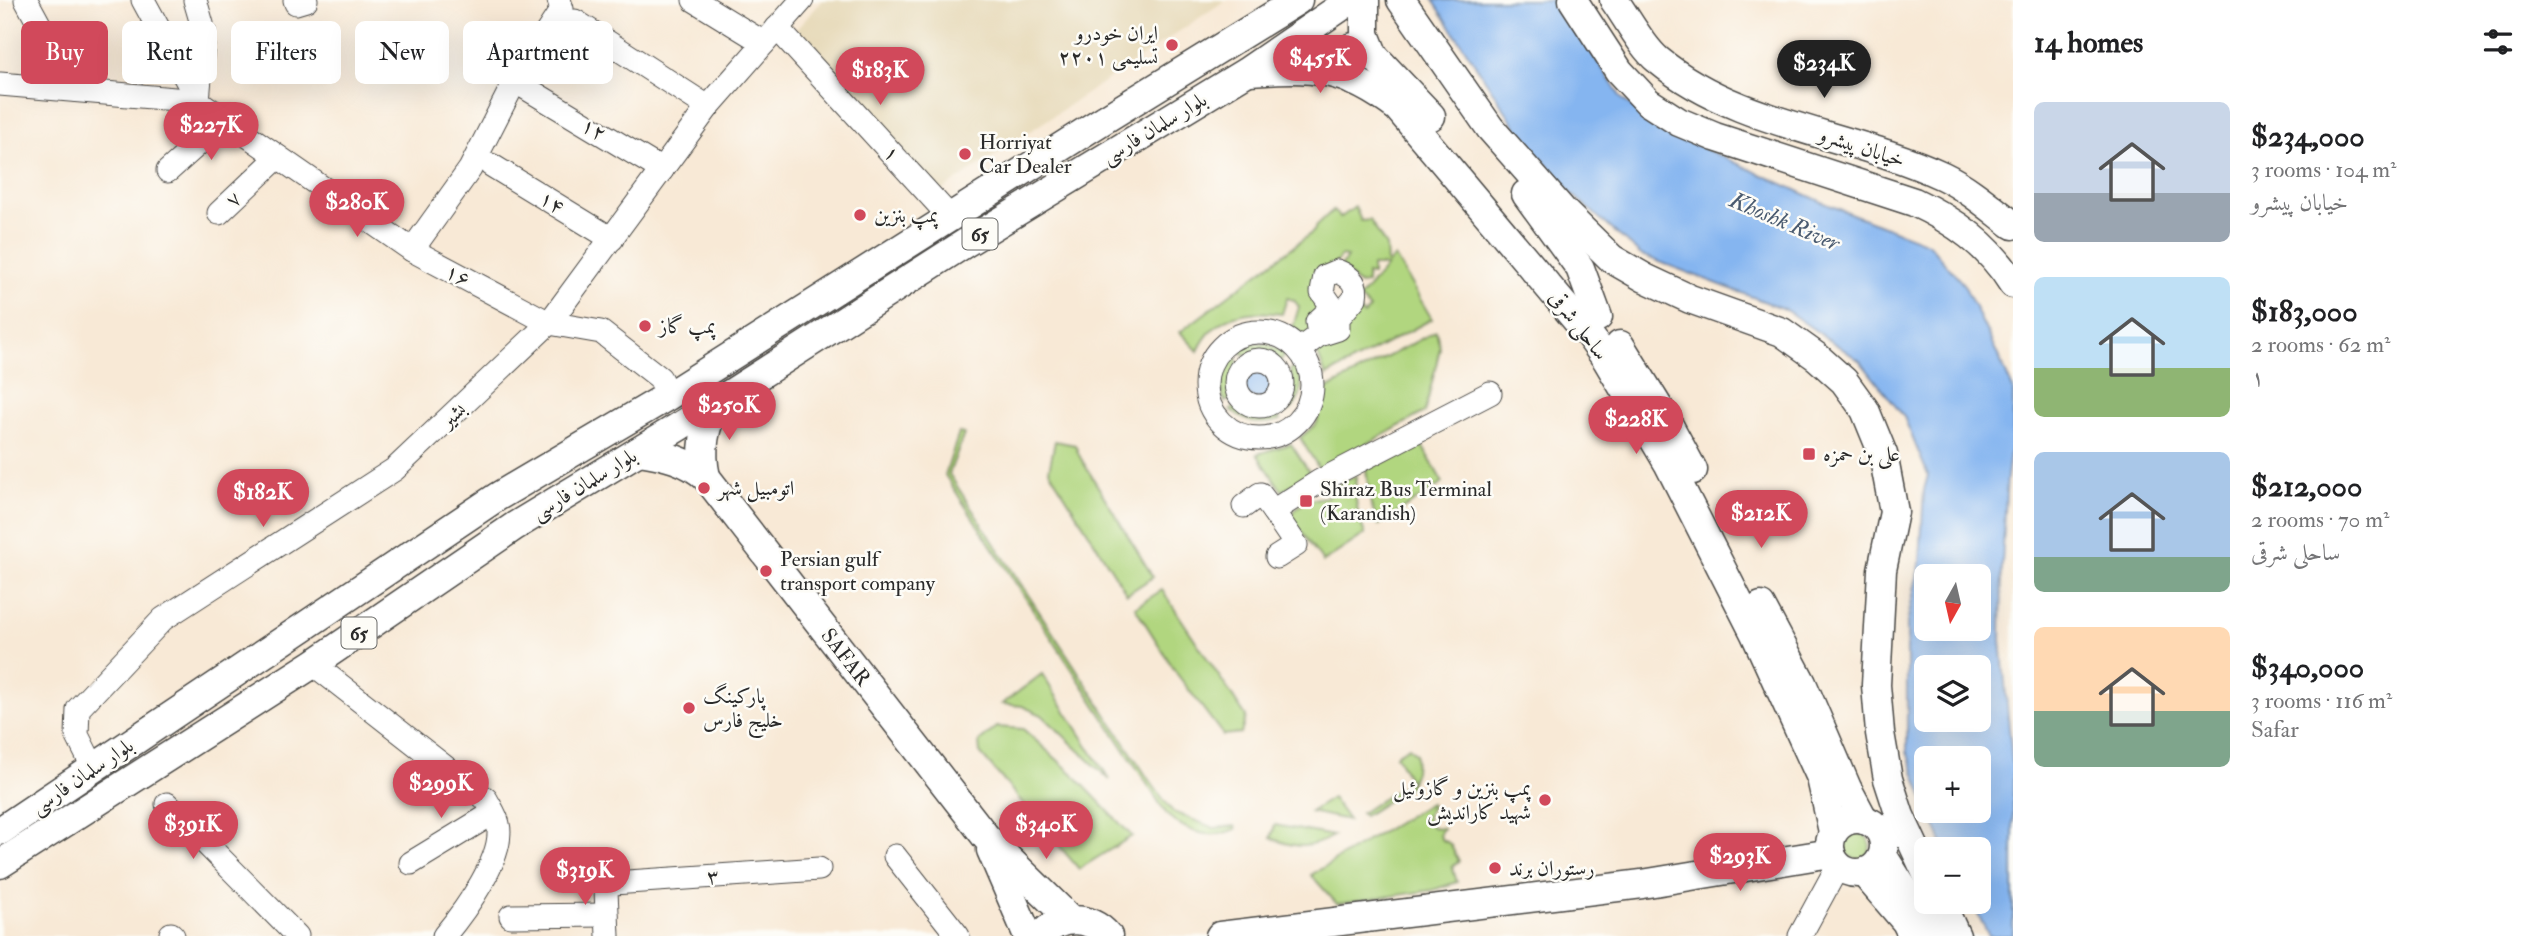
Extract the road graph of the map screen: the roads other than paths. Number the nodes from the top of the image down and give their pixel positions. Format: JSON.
{"nodes":[{"id":1,"x":26,"y":0,"type":"edge"},
{"id":2,"x":143,"y":0,"type":"edge"},
{"id":3,"x":195,"y":0,"type":"edge"},
{"id":4,"x":295,"y":0,"type":"edge"},
{"id":5,"x":306,"y":0,"type":"edge"},
{"id":6,"x":559,"y":0,"type":"edge"},
{"id":7,"x":694,"y":0,"type":"edge"},
{"id":8,"x":802,"y":0,"type":"edge"},
{"id":9,"x":1351,"y":0,"type":"edge"},
{"id":10,"x":1364,"y":0,"type":"edge"},
{"id":11,"x":1401,"y":0,"type":"edge"},
{"id":12,"x":1573,"y":0,"type":"edge"},
{"id":13,"x":1614,"y":0,"type":"edge"},
{"id":14,"x":1626,"y":0,"type":"edge"},
{"id":15,"x":1287,"y":4,"type":"edge"},
{"id":16,"x":771,"y":35,"type":"junction"},
{"id":17,"x":613,"y":46,"type":"edge"},
{"id":18,"x":1374,"y":56,"type":"junction"},
{"id":19,"x":1246,"y":72,"type":"junction"},
{"id":20,"x":1353,"y":81,"type":"junction"},
{"id":21,"x":0,"y":84,"type":"edge"},
{"id":22,"x":526,"y":88,"type":"dead end"},
{"id":23,"x":75,"y":90,"type":"junction"},
{"id":24,"x":198,"y":101,"type":"junction"},
{"id":25,"x":708,"y":107,"type":"junction"},
{"id":26,"x":225,"y":120,"type":"junction"},
{"id":27,"x":1490,"y":128,"type":"junction"},
{"id":28,"x":278,"y":156,"type":"junction"},
{"id":29,"x":491,"y":165,"type":"dead end"},
{"id":30,"x":662,"y":170,"type":"junction"},
{"id":31,"x":168,"y":171,"type":"dead end"},
{"id":32,"x":2013,"y":203,"type":"edge"},
{"id":33,"x":219,"y":213,"type":"dead end"},
{"id":34,"x":950,"y":217,"type":"junction"},
{"id":35,"x":2013,"y":225,"type":"edge"},
{"id":36,"x":612,"y":239,"type":"junction"},
{"id":37,"x":412,"y":250,"type":"junction"},
{"id":38,"x":2013,"y":284,"type":"edge"},
{"id":39,"x":1598,"y":317,"type":"junction"},
{"id":40,"x":550,"y":323,"type":"junction"},
{"id":41,"x":1319,"y":335,"type":"dead end"},
{"id":42,"x":1300,"y":349,"type":"junction"},
{"id":43,"x":1490,"y":393,"type":"dead end"},
{"id":44,"x":668,"y":396,"type":"junction"},
{"id":45,"x":718,"y":402,"type":"junction"},
{"id":46,"x":639,"y":451,"type":"junction"},
{"id":47,"x":706,"y":477,"type":"junction"},
{"id":48,"x":1244,"y":506,"type":"dead end"},
{"id":49,"x":1273,"y":510,"type":"junction"},
{"id":50,"x":1277,"y":557,"type":"dead end"},
{"id":51,"x":313,"y":664,"type":"junction"},
{"id":52,"x":94,"y":769,"type":"junction"},
{"id":53,"x":167,"y":804,"type":"dead end"},
{"id":54,"x":493,"y":813,"type":"junction"},
{"id":55,"x":1864,"y":820,"type":"junction"},
{"id":56,"x":0,"y":831,"type":"edge"},
{"id":57,"x":986,"y":837,"type":"junction"},
{"id":58,"x":1914,"y":846,"type":"edge"},
{"id":59,"x":895,"y":856,"type":"dead end"},
{"id":60,"x":1849,"y":859,"type":"junction"},
{"id":61,"x":411,"y":863,"type":"dead end"},
{"id":62,"x":0,"y":864,"type":"edge"},
{"id":63,"x":819,"y":869,"type":"dead end"},
{"id":64,"x":1946,"y":914,"type":"edge"},
{"id":65,"x":511,"y":916,"type":"dead end"},
{"id":66,"x":1072,"y":920,"type":"junction"},
{"id":67,"x":607,"y":926,"type":"edge"},
{"id":68,"x":298,"y":936,"type":"edge"},
{"id":69,"x":444,"y":936,"type":"edge"},
{"id":70,"x":958,"y":936,"type":"edge"},
{"id":71,"x":1028,"y":936,"type":"edge"},
{"id":72,"x":1041,"y":936,"type":"edge"},
{"id":73,"x":1108,"y":936,"type":"edge"},
{"id":74,"x":1220,"y":936,"type":"edge"},
{"id":75,"x":1800,"y":936,"type":"edge"},
{"id":76,"x":1817,"y":936,"type":"edge"},
{"id":77,"x":1913,"y":936,"type":"edge"},
{"id":78,"x":1933,"y":936,"type":"edge"},
{"id":79,"x":1956,"y":936,"type":"edge"}],
"edges":[{"from":1,"to":23,"type":"street"},
{"from":2,"to":24,"type":"street"},
{"from":3,"to":24,"type":"street"},
{"from":4,"to":5,"type":"street"},
{"from":6,"to":37,"type":"street"},
{"from":7,"to":16,"type":"street","name":"۱"},
{"from":8,"to":16,"type":"street","name":"بشیر"},
{"from":9,"to":19,"type":"main road","name":"بلوار سلمان فارسی","number":"65"},
{"from":10,"to":18,"type":"main road","name":"ساحلی شرقی"},
{"from":11,"to":27,"type":"main road"},
{"from":12,"to":38,"type":"main road"},
{"from":13,"to":35,"type":"main road","name":"خیابان پیشرو"},
{"from":14,"to":32,"type":"main road","name":"خیابان پیشرو"},
{"from":15,"to":34,"type":"main road","name":"بلوار سلمان فارسی","number":"65"},
{"from":16,"to":25,"type":"street","name":"بشیر"},
{"from":16,"to":34,"type":"street","name":"۱"},
{"from":17,"to":25,"type":"street"},
{"from":18,"to":20,"type":"main road"},
{"from":18,"to":39,"type":"main road","name":"ساحلی شرقی"},
{"from":19,"to":20,"type":"main road","name":"ساحلی شرقی"},
{"from":19,"to":45,"type":"main road","name":"بلوار سلمان فارسی","number":"65"},
{"from":20,"to":60,"type":"main road","name":"ساحلی شرقی"},
{"from":21,"to":23,"type":"street"},
{"from":22,"to":30,"type":"street","name":"۱۲"},
{"from":23,"to":24,"type":"street"},
{"from":24,"to":26,"type":"street","name":"۱۶"},
{"from":25,"to":30,"type":"street","name":"بشیر"},
{"from":26,"to":28,"type":"street","name":"۱۶"},
{"from":26,"to":31,"type":"street"},
{"from":27,"to":39,"type":"main road"},
{"from":27,"to":58,"type":"main road"},
{"from":28,"to":33,"type":"street","name":"۷"},
{"from":28,"to":37,"type":"street","name":"۱۶"},
{"from":29,"to":36,"type":"street","name":"۱۴"},
{"from":30,"to":36,"type":"street","name":"بشیر"},
{"from":34,"to":44,"type":"main road","name":"بلوار سلمان فارسی","number":"65"},
{"from":36,"to":40,"type":"street","name":"بشیر"},
{"from":37,"to":40,"type":"street","name":"۱۶"},
{"from":39,"to":55,"type":"main road","name":"ساحلی شرقی"},
{"from":40,"to":44,"type":"street","name":"۱۶"},
{"from":40,"to":52,"type":"street","name":"بشیر"},
{"from":41,"to":42,"type":"street"},
{"from":42,"to":42,"type":"street"},
{"from":43,"to":49,"type":"street"},
{"from":44,"to":52,"type":"main road","name":"بلوار سلمان فارسی","number":"65"},
{"from":45,"to":46,"type":"main road","name":"بلوار سلمان فارسی","number":"65"},
{"from":45,"to":47,"type":"main road"},
{"from":46,"to":47,"type":"main road","name":"SAFAR"},
{"from":46,"to":51,"type":"main road","name":"بلوار سلمان فارسی","number":"65"},
{"from":47,"to":57,"type":"main road","name":"SAFAR"},
{"from":48,"to":49,"type":"street"},
{"from":49,"to":50,"type":"street"},
{"from":51,"to":54,"type":"street"},
{"from":51,"to":62,"type":"main road","name":"بلوار سلمان فارسی","number":"65"},
{"from":52,"to":56,"type":"main road","name":"بلوار سلمان فارسی","number":"65"},
{"from":53,"to":68,"type":"street"},
{"from":54,"to":61,"type":"street"},
{"from":54,"to":69,"type":"street"},
{"from":55,"to":60,"type":"main road"},
{"from":55,"to":60,"type":"main road","name":"ساحلی شرقی"},
{"from":57,"to":66,"type":"main road","name":"SAFAR"},
{"from":57,"to":71,"type":"main road","name":"SAFAR"},
{"from":59,"to":70,"type":"street"},
{"from":60,"to":74,"type":"main road"},
{"from":60,"to":75,"type":"street"},
{"from":60,"to":76,"type":"street"},
{"from":60,"to":77,"type":"main road","name":"ساحلی شرقی"},
{"from":60,"to":78,"type":"main road","name":"ساحلی شرقی"},
{"from":63,"to":67,"type":"street","name":"۳"},
{"from":64,"to":79,"type":"main road"},
{"from":65,"to":67,"type":"street"},
{"from":66,"to":72,"type":"main road"},
{"from":66,"to":73,"type":"main road"}]}
